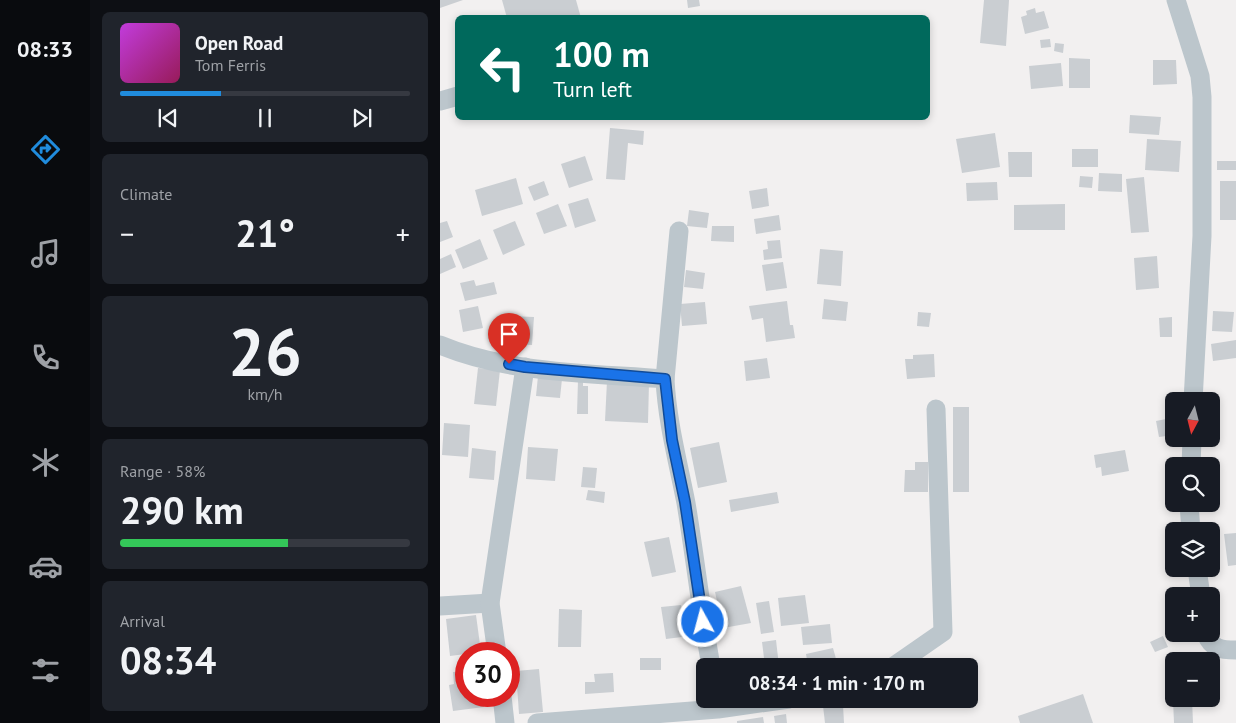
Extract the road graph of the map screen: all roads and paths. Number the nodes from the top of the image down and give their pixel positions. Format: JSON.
{"nodes":[{"id":1,"x":1176,"y":0,"type":"edge"},
{"id":2,"x":455,"y":97,"type":"edge"},
{"id":3,"x":440,"y":101,"type":"edge"},
{"id":4,"x":679,"y":231,"type":"dead end"},
{"id":5,"x":440,"y":345,"type":"edge"},
{"id":6,"x":525,"y":367,"type":"junction"},
{"id":7,"x":665,"y":379,"type":"junction"},
{"id":8,"x":1193,"y":392,"type":"edge"},
{"id":9,"x":936,"y":409,"type":"dead end"},
{"id":10,"x":490,"y":603,"type":"junction"},
{"id":11,"x":440,"y":606,"type":"edge"},
{"id":12,"x":495,"y":642,"type":"edge"},
{"id":13,"x":1210,"y":642,"type":"edge"},
{"id":14,"x":1236,"y":650,"type":"edge"},
{"id":15,"x":709,"y":658,"type":"edge"},
{"id":16,"x":906,"y":658,"type":"edge"},
{"id":17,"x":696,"y":706,"type":"edge"},
{"id":18,"x":503,"y":707,"type":"edge"},
{"id":19,"x":505,"y":723,"type":"edge"},
{"id":20,"x":537,"y":723,"type":"edge"}],
"edges":[{"from":1,"to":8,"type":"street"},
{"from":2,"to":3,"type":"street"},
{"from":4,"to":7,"type":"street"},
{"from":5,"to":6,"type":"street"},
{"from":6,"to":7,"type":"street"},
{"from":6,"to":10,"type":"street"},
{"from":7,"to":15,"type":"street"},
{"from":9,"to":16,"type":"street"},
{"from":10,"to":11,"type":"street"},
{"from":10,"to":12,"type":"street"},
{"from":13,"to":14,"type":"street"},
{"from":17,"to":20,"type":"street"},
{"from":18,"to":19,"type":"street"}]}
